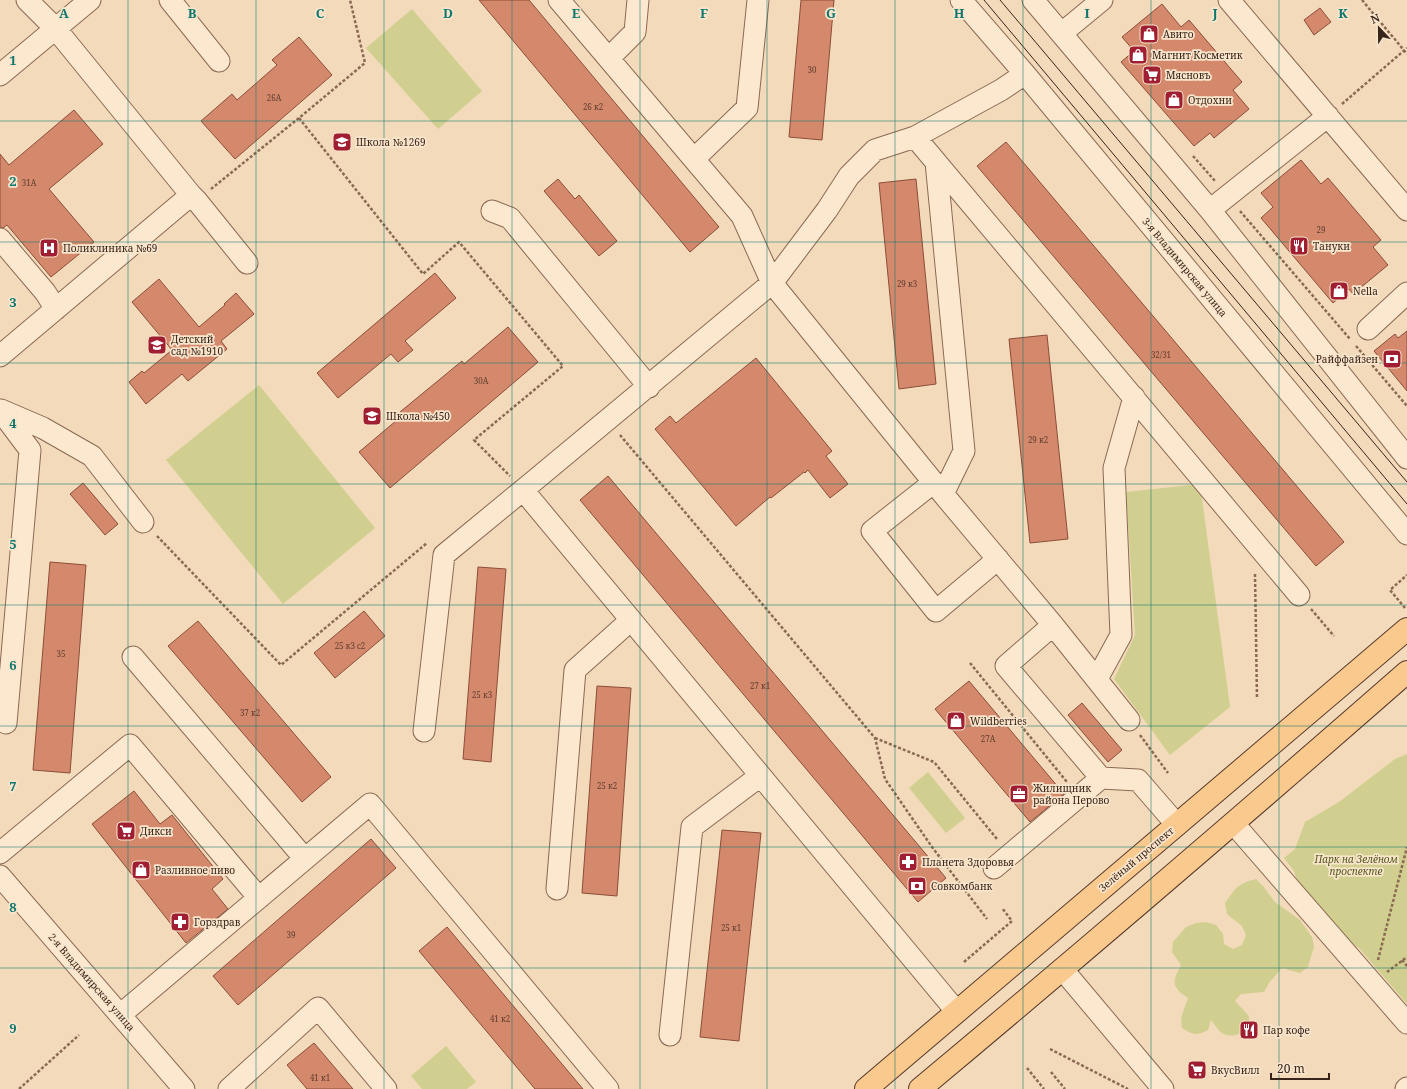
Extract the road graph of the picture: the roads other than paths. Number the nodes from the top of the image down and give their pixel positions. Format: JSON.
{"nodes":[{"id":1,"x":27,"y":0,"type":"edge"},
{"id":2,"x":170,"y":0,"type":"edge"},
{"id":3,"x":559,"y":0,"type":"edge"},
{"id":4,"x":638,"y":0,"type":"edge"},
{"id":5,"x":758,"y":0,"type":"edge"},
{"id":6,"x":961,"y":0,"type":"edge"},
{"id":7,"x":1033,"y":0,"type":"edge"},
{"id":8,"x":1102,"y":0,"type":"edge"},
{"id":9,"x":1229,"y":0,"type":"edge"},
{"id":10,"x":85,"y":1,"type":"edge"},
{"id":11,"x":55,"y":28,"type":"junction"},
{"id":12,"x":1062,"y":34,"type":"junction"},
{"id":13,"x":608,"y":58,"type":"junction"},
{"id":14,"x":219,"y":61,"type":"dead end"},
{"id":15,"x":1025,"y":74,"type":"junction"},
{"id":16,"x":0,"y":75,"type":"edge"},
{"id":17,"x":1328,"y":116,"type":"junction"},
{"id":18,"x":916,"y":137,"type":"junction"},
{"id":19,"x":694,"y":159,"type":"junction"},
{"id":20,"x":936,"y":162,"type":"junction"},
{"id":21,"x":194,"y":198,"type":"junction"},
{"id":22,"x":1210,"y":210,"type":"junction"},
{"id":23,"x":1407,"y":210,"type":"edge"},
{"id":24,"x":492,"y":211,"type":"dead end"},
{"id":25,"x":0,"y":239,"type":"edge"},
{"id":26,"x":247,"y":263,"type":"dead end"},
{"id":27,"x":772,"y":283,"type":"junction"},
{"id":28,"x":1407,"y":293,"type":"edge"},
{"id":29,"x":56,"y":309,"type":"junction"},
{"id":30,"x":1368,"y":329,"type":"dead end"},
{"id":31,"x":0,"y":356,"type":"edge"},
{"id":32,"x":649,"y":387,"type":"junction"},
{"id":33,"x":1134,"y":398,"type":"junction"},
{"id":34,"x":0,"y":410,"type":"edge"},
{"id":35,"x":1407,"y":458,"type":"edge"},
{"id":36,"x":516,"y":483,"type":"junction"},
{"id":37,"x":938,"y":488,"type":"junction"},
{"id":38,"x":143,"y":522,"type":"road end"},
{"id":39,"x":1407,"y":534,"type":"edge"},
{"id":40,"x":998,"y":559,"type":"junction"},
{"id":41,"x":1299,"y":595,"type":"road end"},
{"id":42,"x":1406,"y":618,"type":"edge"},
{"id":43,"x":631,"y":620,"type":"junction"},
{"id":44,"x":1053,"y":626,"type":"junction"},
{"id":45,"x":133,"y":657,"type":"dead end"},
{"id":46,"x":1407,"y":672,"type":"edge"},
{"id":47,"x":1096,"y":679,"type":"junction"},
{"id":48,"x":1129,"y":720,"type":"road end"},
{"id":49,"x":6,"y":723,"type":"dead end"},
{"id":50,"x":424,"y":731,"type":"dead end"},
{"id":51,"x":760,"y":776,"type":"junction"},
{"id":52,"x":1101,"y":778,"type":"junction"},
{"id":53,"x":1234,"y":824,"type":"junction"},
{"id":54,"x":1177,"y":825,"type":"junction"},
{"id":55,"x":0,"y":853,"type":"edge"},
{"id":56,"x":305,"y":859,"type":"junction"},
{"id":57,"x":994,"y":868,"type":"dead end"},
{"id":58,"x":0,"y":876,"type":"edge"},
{"id":59,"x":557,"y":888,"type":"dead end"},
{"id":60,"x":259,"y":898,"type":"junction"},
{"id":61,"x":1063,"y":970,"type":"junction"},
{"id":62,"x":957,"y":1012,"type":"junction"},
{"id":63,"x":120,"y":1015,"type":"junction"},
{"id":64,"x":1407,"y":1023,"type":"edge"},
{"id":65,"x":670,"y":1035,"type":"dead end"},
{"id":66,"x":184,"y":1089,"type":"edge"},
{"id":67,"x":229,"y":1089,"type":"edge"},
{"id":68,"x":386,"y":1089,"type":"edge"},
{"id":69,"x":608,"y":1089,"type":"edge"},
{"id":70,"x":866,"y":1089,"type":"edge"},
{"id":71,"x":920,"y":1089,"type":"edge"},
{"id":72,"x":1163,"y":1089,"type":"edge"}],
"edges":[{"from":1,"to":11,"type":"street"},
{"from":2,"to":14,"type":"street"},
{"from":3,"to":13,"type":"street"},
{"from":4,"to":13,"type":"street"},
{"from":5,"to":19,"type":"street"},
{"from":6,"to":15,"type":"street","name":"3-я Владимирская улица"},
{"from":7,"to":12,"type":"street"},
{"from":8,"to":12,"type":"street"},
{"from":9,"to":17,"type":"street"},
{"from":10,"to":11,"type":"street"},
{"from":11,"to":16,"type":"street"},
{"from":11,"to":21,"type":"street"},
{"from":12,"to":22,"type":"street"},
{"from":13,"to":19,"type":"street"},
{"from":15,"to":18,"type":"street"},
{"from":15,"to":39,"type":"street","name":"3-я Владимирская улица"},
{"from":17,"to":22,"type":"street"},
{"from":17,"to":23,"type":"street"},
{"from":18,"to":20,"type":"street"},
{"from":18,"to":27,"type":"street"},
{"from":19,"to":27,"type":"street"},
{"from":20,"to":33,"type":"street"},
{"from":20,"to":37,"type":"street"},
{"from":21,"to":26,"type":"street"},
{"from":21,"to":29,"type":"street"},
{"from":22,"to":35,"type":"street"},
{"from":24,"to":32,"type":"street"},
{"from":25,"to":29,"type":"street"},
{"from":27,"to":32,"type":"street"},
{"from":27,"to":37,"type":"street"},
{"from":28,"to":30,"type":"street"},
{"from":29,"to":31,"type":"street"},
{"from":32,"to":36,"type":"street"},
{"from":33,"to":41,"type":"street"},
{"from":33,"to":47,"type":"street"},
{"from":34,"to":38,"type":"street"},
{"from":34,"to":49,"type":"street"},
{"from":36,"to":43,"type":"street"},
{"from":36,"to":50,"type":"street"},
{"from":37,"to":40,"type":"street"},
{"from":37,"to":40,"type":"street"},
{"from":40,"to":44,"type":"street"},
{"from":42,"to":54,"type":"main road","name":"Зелёный проспект"},
{"from":43,"to":51,"type":"street"},
{"from":43,"to":59,"type":"street"},
{"from":44,"to":47,"type":"street"},
{"from":44,"to":52,"type":"street"},
{"from":45,"to":56,"type":"street"},
{"from":46,"to":53,"type":"main road"},
{"from":47,"to":48,"type":"street"},
{"from":51,"to":62,"type":"street"},
{"from":51,"to":65,"type":"street"},
{"from":52,"to":54,"type":"street"},
{"from":52,"to":57,"type":"street"},
{"from":53,"to":61,"type":"main road"},
{"from":53,"to":64,"type":"street"},
{"from":54,"to":62,"type":"main road","name":"Зелёный проспект"},
{"from":55,"to":60,"type":"street"},
{"from":56,"to":60,"type":"street"},
{"from":56,"to":69,"type":"street"},
{"from":58,"to":63,"type":"street","name":"2-я Владимирская улица"},
{"from":60,"to":63,"type":"street"},
{"from":61,"to":71,"type":"main road"},
{"from":61,"to":72,"type":"street"},
{"from":62,"to":70,"type":"main road","name":"Зелёный проспект"},
{"from":63,"to":66,"type":"street","name":"2-я Владимирская улица"},
{"from":67,"to":68,"type":"street"}]}
